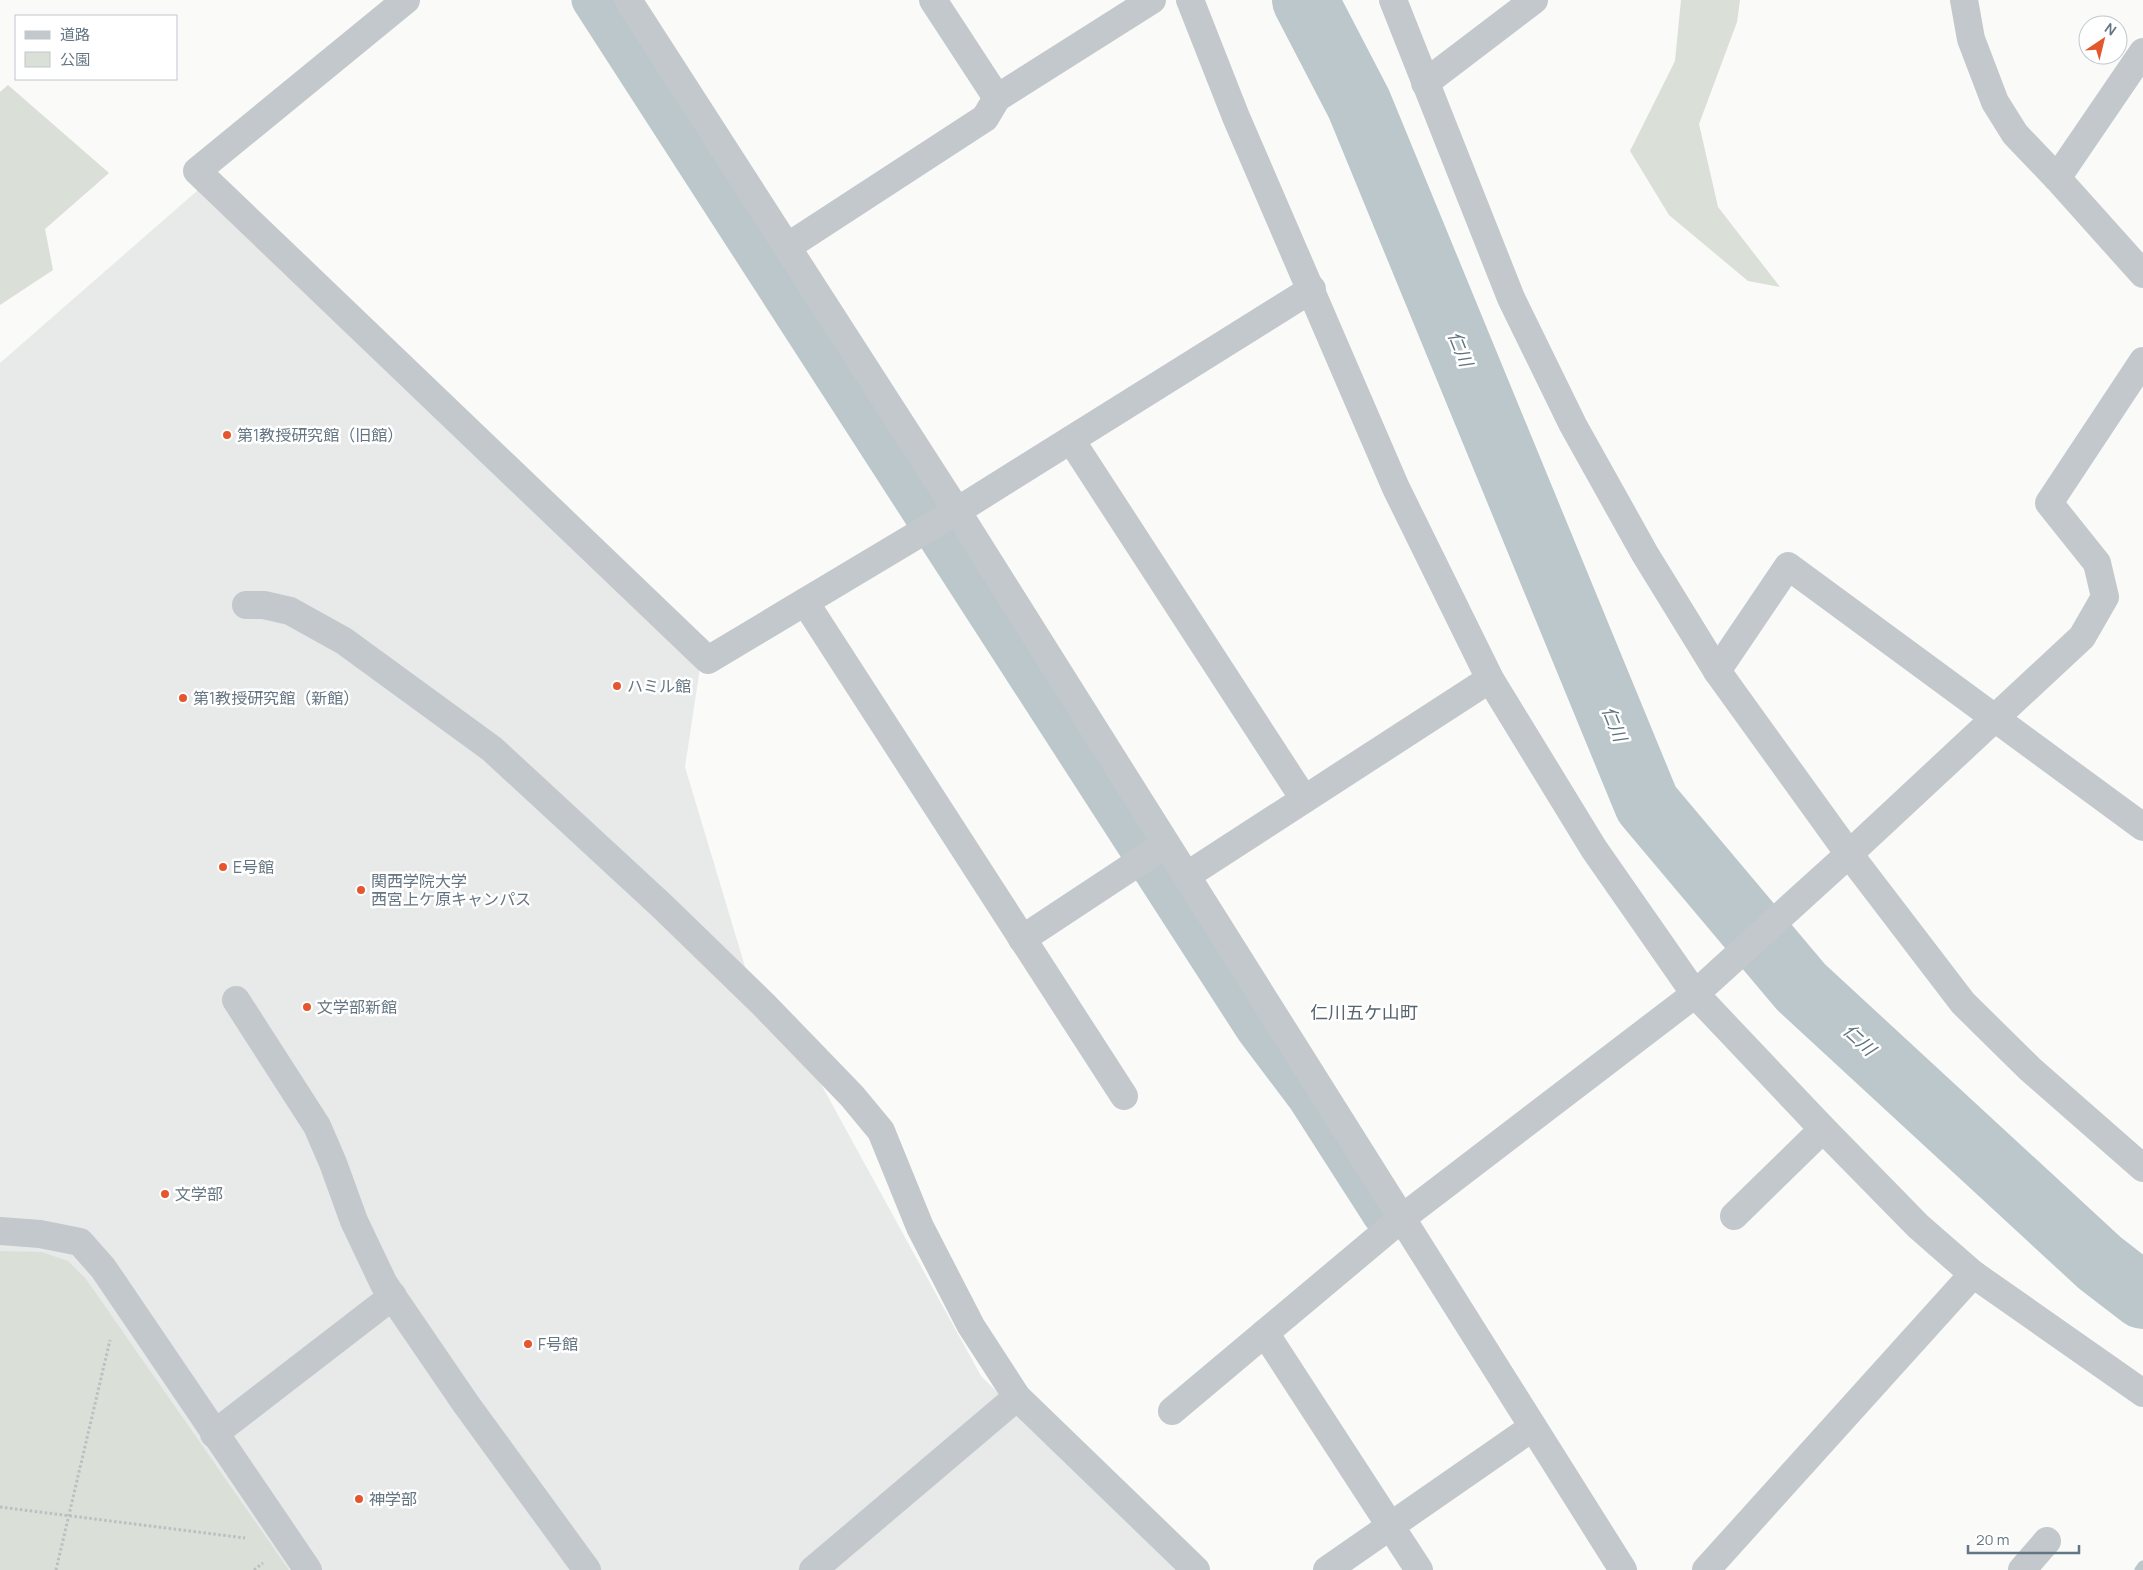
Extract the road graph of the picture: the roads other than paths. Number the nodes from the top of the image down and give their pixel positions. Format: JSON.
{"nodes":[{"id":1,"x":406,"y":0,"type":"edge"},
{"id":2,"x":628,"y":0,"type":"edge"},
{"id":3,"x":933,"y":0,"type":"edge"},
{"id":4,"x":1152,"y":0,"type":"edge"},
{"id":5,"x":1190,"y":0,"type":"edge"},
{"id":6,"x":1393,"y":0,"type":"edge"},
{"id":7,"x":1534,"y":0,"type":"edge"},
{"id":8,"x":1964,"y":0,"type":"edge"},
{"id":9,"x":2143,"y":52,"type":"edge"},
{"id":10,"x":1425,"y":83,"type":"junction"},
{"id":11,"x":997,"y":98,"type":"junction"},
{"id":12,"x":2057,"y":178,"type":"junction"},
{"id":13,"x":787,"y":247,"type":"junction"},
{"id":14,"x":2143,"y":274,"type":"edge"},
{"id":15,"x":1312,"y":289,"type":"junction"},
{"id":16,"x":2143,"y":361,"type":"edge"},
{"id":17,"x":1071,"y":440,"type":"junction"},
{"id":18,"x":957,"y":511,"type":"junction"},
{"id":19,"x":805,"y":602,"type":"junction"},
{"id":20,"x":246,"y":605,"type":"dead end"},
{"id":21,"x":1717,"y":671,"type":"junction"},
{"id":22,"x":1490,"y":679,"type":"junction"},
{"id":23,"x":1996,"y":718,"type":"junction"},
{"id":24,"x":1304,"y":799,"type":"junction"},
{"id":25,"x":2143,"y":827,"type":"edge"},
{"id":26,"x":1166,"y":844,"type":"junction"},
{"id":27,"x":1849,"y":854,"type":"junction"},
{"id":28,"x":1186,"y":876,"type":"junction"},
{"id":29,"x":1022,"y":938,"type":"junction"},
{"id":30,"x":1696,"y":994,"type":"junction"},
{"id":31,"x":236,"y":1000,"type":"dead end"},
{"id":32,"x":1124,"y":1096,"type":"dead end"},
{"id":33,"x":1823,"y":1129,"type":"junction"},
{"id":34,"x":2143,"y":1168,"type":"edge"},
{"id":35,"x":1734,"y":1216,"type":"dead end"},
{"id":36,"x":1402,"y":1218,"type":"junction"},
{"id":37,"x":0,"y":1231,"type":"edge"},
{"id":38,"x":1973,"y":1274,"type":"junction"},
{"id":39,"x":393,"y":1296,"type":"junction"},
{"id":40,"x":1265,"y":1333,"type":"junction"},
{"id":41,"x":2143,"y":1393,"type":"edge"},
{"id":42,"x":1017,"y":1397,"type":"junction"},
{"id":43,"x":1172,"y":1410,"type":"dead end"},
{"id":44,"x":1533,"y":1427,"type":"junction"},
{"id":45,"x":214,"y":1434,"type":"junction"},
{"id":46,"x":1390,"y":1527,"type":"junction"},
{"id":47,"x":2047,"y":1542,"type":"dead end"},
{"id":48,"x":308,"y":1570,"type":"edge"},
{"id":49,"x":587,"y":1570,"type":"edge"},
{"id":50,"x":813,"y":1570,"type":"edge"},
{"id":51,"x":1196,"y":1570,"type":"edge"},
{"id":52,"x":1326,"y":1570,"type":"edge"},
{"id":53,"x":1419,"y":1570,"type":"edge"},
{"id":54,"x":1623,"y":1570,"type":"edge"},
{"id":55,"x":1706,"y":1570,"type":"edge"},
{"id":56,"x":2022,"y":1570,"type":"edge"}],
"edges":[{"from":1,"to":19,"type":"street"},
{"from":2,"to":13,"type":"street"},
{"from":3,"to":11,"type":"street"},
{"from":4,"to":11,"type":"street"},
{"from":5,"to":15,"type":"street"},
{"from":6,"to":10,"type":"street"},
{"from":7,"to":10,"type":"street"},
{"from":8,"to":12,"type":"street"},
{"from":9,"to":12,"type":"street"},
{"from":10,"to":21,"type":"street"},
{"from":11,"to":13,"type":"street"},
{"from":12,"to":14,"type":"street"},
{"from":13,"to":18,"type":"street"},
{"from":15,"to":17,"type":"street"},
{"from":15,"to":22,"type":"street"},
{"from":16,"to":23,"type":"street"},
{"from":17,"to":18,"type":"street"},
{"from":17,"to":24,"type":"street"},
{"from":18,"to":19,"type":"street"},
{"from":18,"to":26,"type":"street"},
{"from":19,"to":29,"type":"street"},
{"from":20,"to":42,"type":"street"},
{"from":21,"to":23,"type":"street"},
{"from":21,"to":27,"type":"street"},
{"from":22,"to":24,"type":"street"},
{"from":22,"to":30,"type":"street"},
{"from":23,"to":25,"type":"street"},
{"from":23,"to":27,"type":"street"},
{"from":24,"to":28,"type":"street"},
{"from":26,"to":28,"type":"street"},
{"from":26,"to":29,"type":"street"},
{"from":27,"to":30,"type":"street"},
{"from":27,"to":34,"type":"street"},
{"from":28,"to":36,"type":"street"},
{"from":29,"to":32,"type":"street"},
{"from":30,"to":33,"type":"street"},
{"from":30,"to":36,"type":"street"},
{"from":31,"to":39,"type":"street"},
{"from":33,"to":35,"type":"street"},
{"from":33,"to":38,"type":"street"},
{"from":36,"to":40,"type":"street"},
{"from":36,"to":44,"type":"street"},
{"from":37,"to":45,"type":"street"},
{"from":38,"to":41,"type":"street"},
{"from":38,"to":55,"type":"street"},
{"from":39,"to":45,"type":"street"},
{"from":39,"to":49,"type":"street"},
{"from":40,"to":43,"type":"street"},
{"from":40,"to":46,"type":"street"},
{"from":42,"to":50,"type":"street"},
{"from":42,"to":51,"type":"street"},
{"from":44,"to":46,"type":"street"},
{"from":44,"to":54,"type":"street"},
{"from":45,"to":48,"type":"street"},
{"from":46,"to":52,"type":"street"},
{"from":46,"to":53,"type":"street"},
{"from":47,"to":56,"type":"street"}]}
